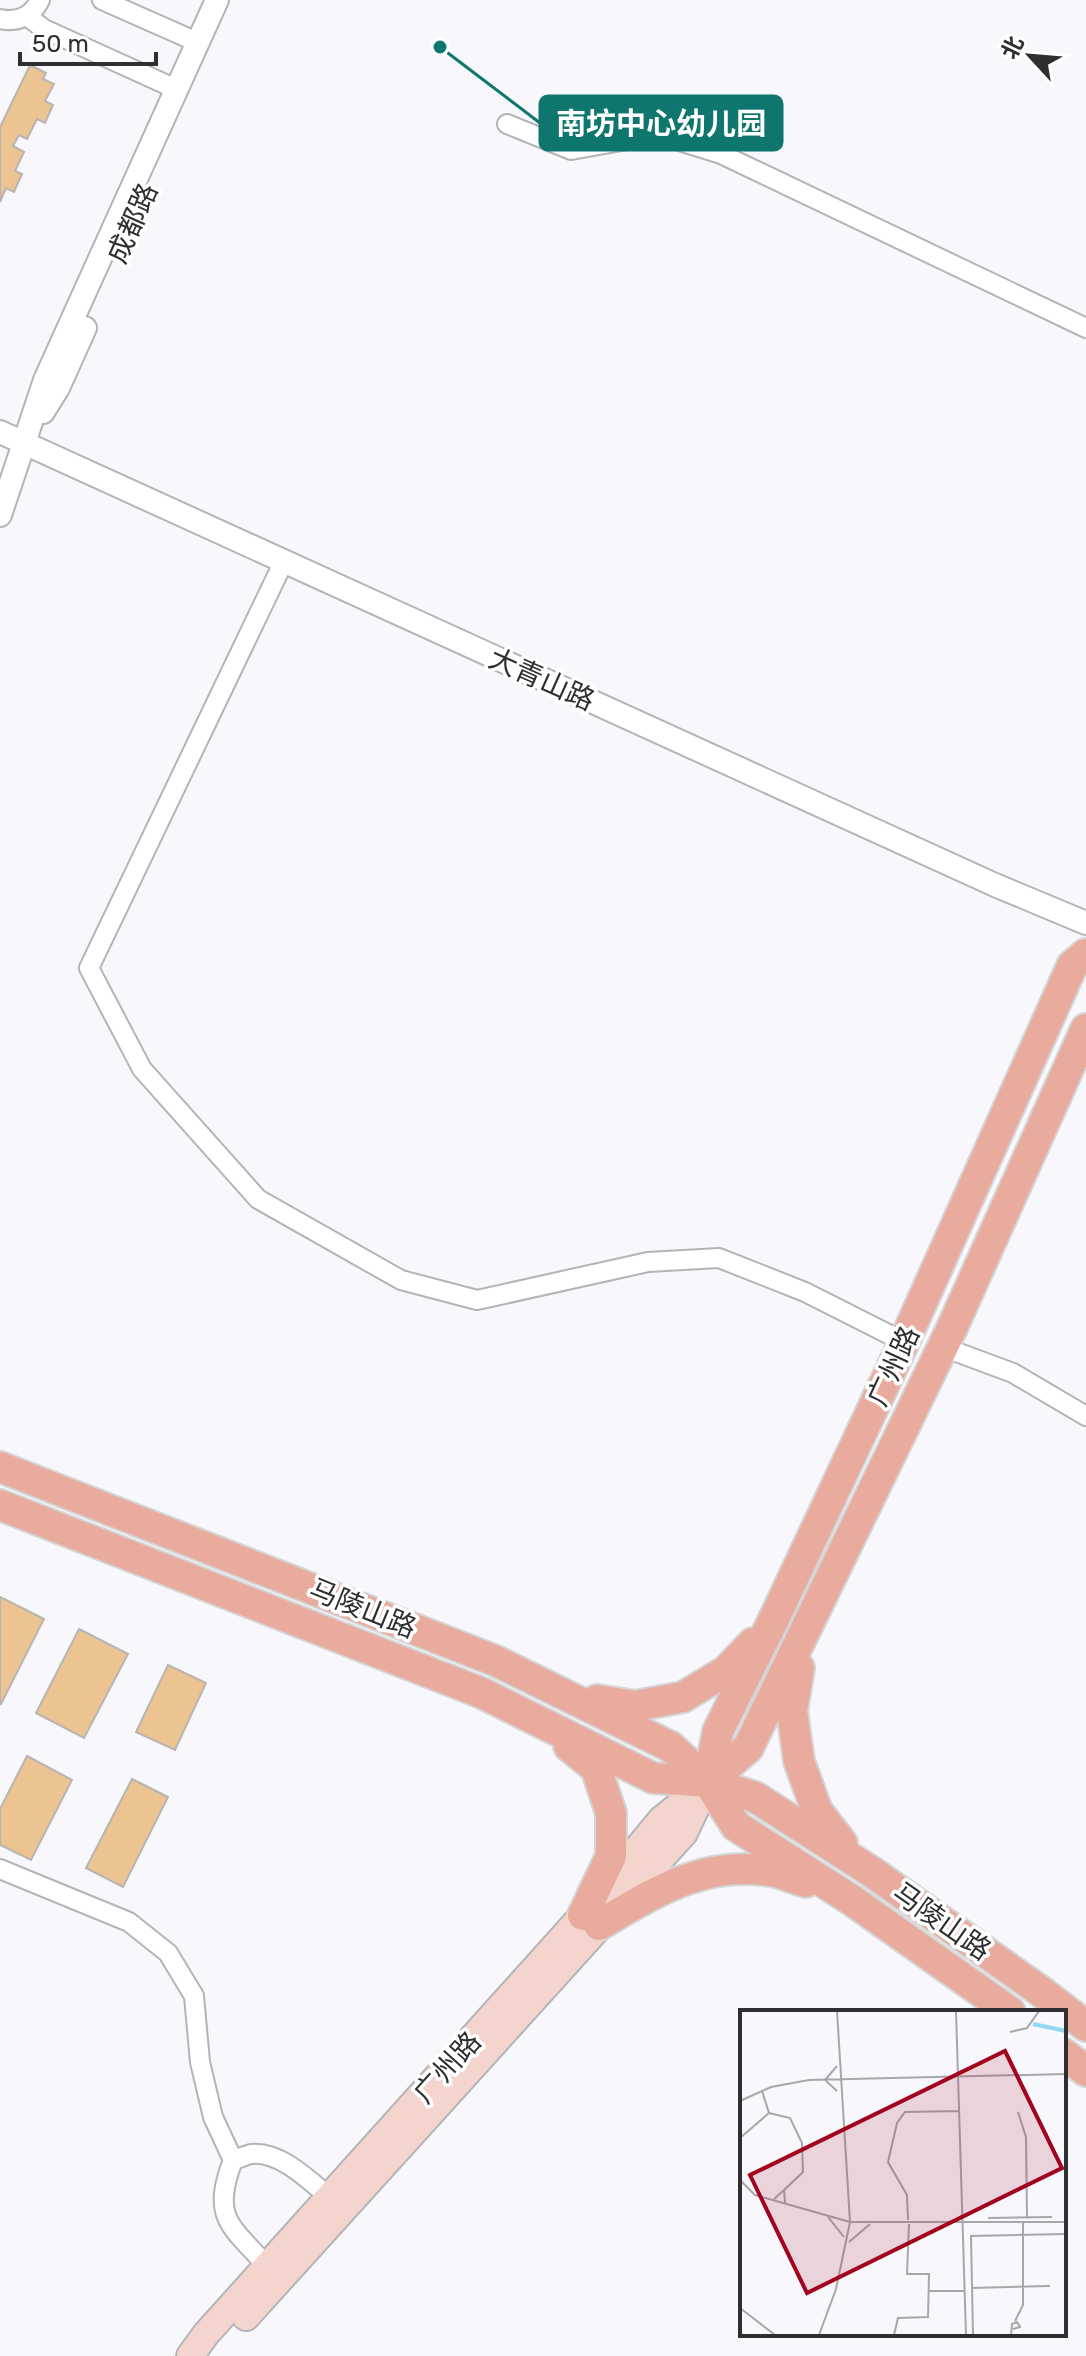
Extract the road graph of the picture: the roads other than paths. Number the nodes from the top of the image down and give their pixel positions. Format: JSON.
{"nodes":[{"id":1,"x":40,"y":0,"type":"edge"},
{"id":2,"x":102,"y":0,"type":"edge"},
{"id":3,"x":217,"y":0,"type":"edge"},
{"id":4,"x":232,"y":0,"type":"edge"},
{"id":5,"x":27,"y":16,"type":"junction"},
{"id":6,"x":0,"y":19,"type":"edge"},
{"id":7,"x":197,"y":42,"type":"junction"},
{"id":8,"x":176,"y":89,"type":"junction"},
{"id":9,"x":507,"y":124,"type":"dead end"},
{"id":10,"x":1086,"y":328,"type":"edge"},
{"id":11,"x":0,"y":432,"type":"edge"},
{"id":12,"x":24,"y":443,"type":"junction"},
{"id":13,"x":0,"y":481,"type":"edge"},
{"id":14,"x":0,"y":515,"type":"edge"},
{"id":15,"x":284,"y":561,"type":"junction"},
{"id":16,"x":1086,"y":923,"type":"edge"},
{"id":17,"x":1086,"y":954,"type":"edge"},
{"id":18,"x":1086,"y":1029,"type":"edge"},
{"id":19,"x":904,"y":1342,"type":"junction"},
{"id":20,"x":943,"y":1347,"type":"junction"},
{"id":21,"x":1086,"y":1416,"type":"edge"},
{"id":22,"x":0,"y":1467,"type":"edge"},
{"id":23,"x":0,"y":1505,"type":"edge"},
{"id":24,"x":773,"y":1621,"type":"junction"},
{"id":25,"x":804,"y":1636,"type":"junction"},
{"id":26,"x":565,"y":1695,"type":"junction"},
{"id":27,"x":540,"y":1722,"type":"junction"},
{"id":28,"x":708,"y":1782,"type":"junction"},
{"id":29,"x":855,"y":1861,"type":"junction"},
{"id":30,"x":0,"y":1869,"type":"edge"},
{"id":31,"x":841,"y":1894,"type":"junction"},
{"id":32,"x":591,"y":1920,"type":"junction"},
{"id":33,"x":1007,"y":2010,"type":"edge"},
{"id":34,"x":1065,"y":2010,"type":"edge"},
{"id":35,"x":1066,"y":2011,"type":"edge"},
{"id":36,"x":1086,"y":2026,"type":"edge"},
{"id":37,"x":1066,"y":2056,"type":"edge"},
{"id":38,"x":1086,"y":2071,"type":"edge"},
{"id":39,"x":233,"y":2160,"type":"junction"},
{"id":40,"x":329,"y":2197,"type":"junction"},
{"id":41,"x":267,"y":2266,"type":"junction"},
{"id":42,"x":190,"y":2356,"type":"edge"},
{"id":43,"x":206,"y":2356,"type":"edge"}],
"edges":[{"from":1,"to":5,"type":"street"},
{"from":2,"to":7,"type":"street"},
{"from":3,"to":7,"type":"street","name":"成都路"},
{"from":4,"to":12,"type":"street","name":"成都路"},
{"from":5,"to":6,"type":"street"},
{"from":5,"to":8,"type":"street"},
{"from":7,"to":8,"type":"street","name":"成都路"},
{"from":8,"to":12,"type":"street","name":"成都路"},
{"from":9,"to":10,"type":"street"},
{"from":11,"to":12,"type":"street","name":"大青山路"},
{"from":12,"to":13,"type":"street","name":"成都路"},
{"from":12,"to":14,"type":"street","name":"成都路"},
{"from":12,"to":15,"type":"street","name":"大青山路"},
{"from":15,"to":16,"type":"street","name":"大青山路"},
{"from":15,"to":19,"type":"street"},
{"from":17,"to":19,"type":"main road","name":"广州路"},
{"from":18,"to":20,"type":"main road","name":"广州路"},
{"from":19,"to":24,"type":"main road","name":"广州路"},
{"from":20,"to":21,"type":"street"},
{"from":20,"to":25,"type":"main road","name":"广州路"},
{"from":22,"to":26,"type":"main road","name":"马陵山路"},
{"from":23,"to":27,"type":"main road","name":"马陵山路"},
{"from":24,"to":26,"type":"main road"},
{"from":24,"to":28,"type":"main road","name":"广州路"},
{"from":25,"to":28,"type":"main road","name":"广州路"},
{"from":25,"to":29,"type":"main road"},
{"from":26,"to":28,"type":"main road","name":"马陵山路"},
{"from":27,"to":28,"type":"main road","name":"马陵山路"},
{"from":27,"to":32,"type":"main road"},
{"from":28,"to":29,"type":"main road","name":"马陵山路"},
{"from":28,"to":31,"type":"main road","name":"马陵山路"},
{"from":28,"to":32,"type":"main road","name":"广州路"},
{"from":29,"to":34,"type":"main road","name":"马陵山路"},
{"from":30,"to":39,"type":"street"},
{"from":31,"to":32,"type":"main road"},
{"from":31,"to":33,"type":"main road","name":"马陵山路"},
{"from":32,"to":40,"type":"main road","name":"广州路"},
{"from":32,"to":43,"type":"main road","name":"广州路"},
{"from":35,"to":36,"type":"main road","name":"马陵山路"},
{"from":37,"to":38,"type":"main road"},
{"from":39,"to":40,"type":"street"},
{"from":39,"to":41,"type":"street"},
{"from":40,"to":41,"type":"main road","name":"广州路"},
{"from":41,"to":42,"type":"main road","name":"广州路"}]}
